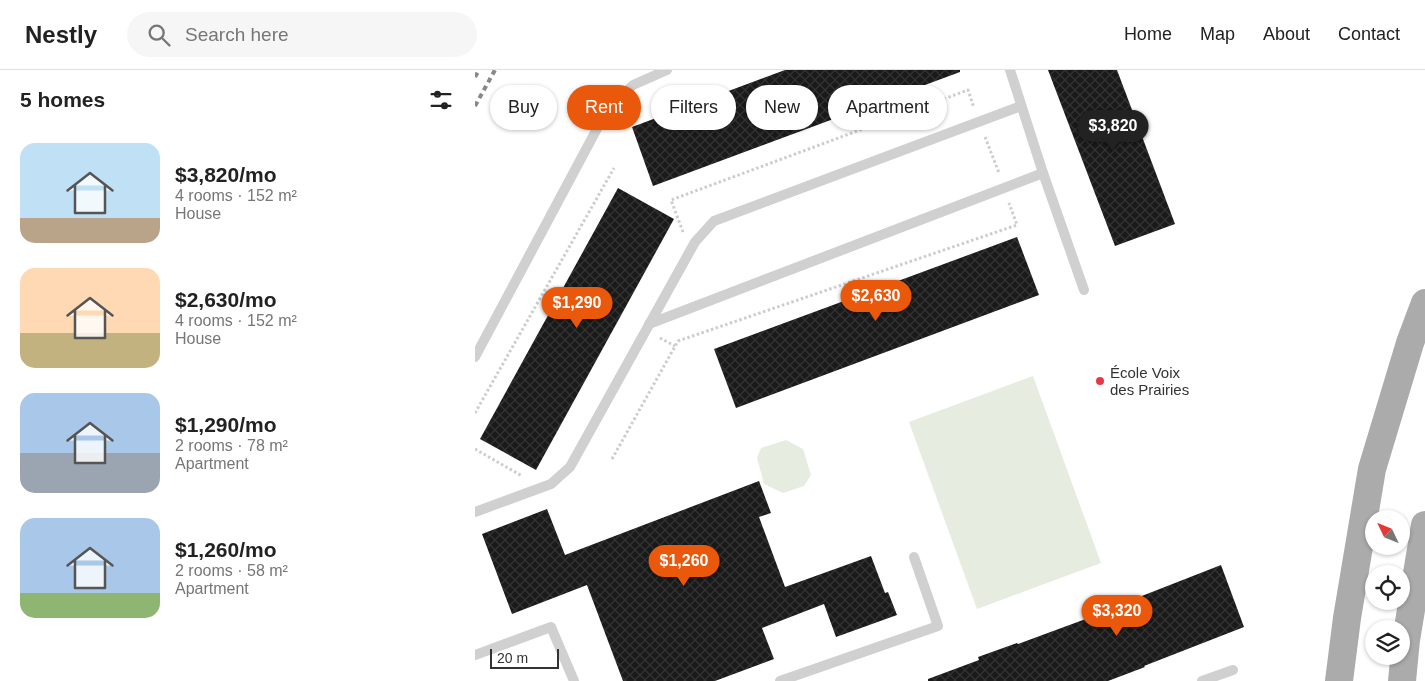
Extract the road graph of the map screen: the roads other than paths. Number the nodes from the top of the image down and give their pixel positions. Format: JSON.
{"nodes":[{"id":1,"x":667,"y":70,"type":"edge"},
{"id":2,"x":1010,"y":70,"type":"edge"},
{"id":3,"x":1021,"y":106,"type":"junction"},
{"id":4,"x":1043,"y":174,"type":"junction"},
{"id":5,"x":1085,"y":290,"type":"dead end"},
{"id":6,"x":1425,"y":303,"type":"edge"},
{"id":7,"x":649,"y":324,"type":"junction"},
{"id":8,"x":475,"y":357,"type":"edge"},
{"id":9,"x":475,"y":512,"type":"edge"},
{"id":10,"x":1425,"y":525,"type":"edge"},
{"id":11,"x":914,"y":557,"type":"dead end"},
{"id":12,"x":475,"y":655,"type":"edge"},
{"id":13,"x":1233,"y":670,"type":"dead end"},
{"id":14,"x":574,"y":681,"type":"edge"},
{"id":15,"x":780,"y":681,"type":"edge"},
{"id":16,"x":1202,"y":681,"type":"edge"},
{"id":17,"x":1339,"y":681,"type":"edge"},
{"id":18,"x":1402,"y":681,"type":"edge"}],
"edges":[{"from":1,"to":8,"type":"lane"},
{"from":2,"to":3,"type":"lane"},
{"from":3,"to":4,"type":"lane"},
{"from":3,"to":7,"type":"lane"},
{"from":4,"to":5,"type":"lane"},
{"from":4,"to":7,"type":"lane"},
{"from":6,"to":17,"type":"main road"},
{"from":7,"to":9,"type":"lane"},
{"from":10,"to":18,"type":"main road"},
{"from":11,"to":15,"type":"lane"},
{"from":12,"to":14,"type":"lane"},
{"from":13,"to":16,"type":"lane"}]}
